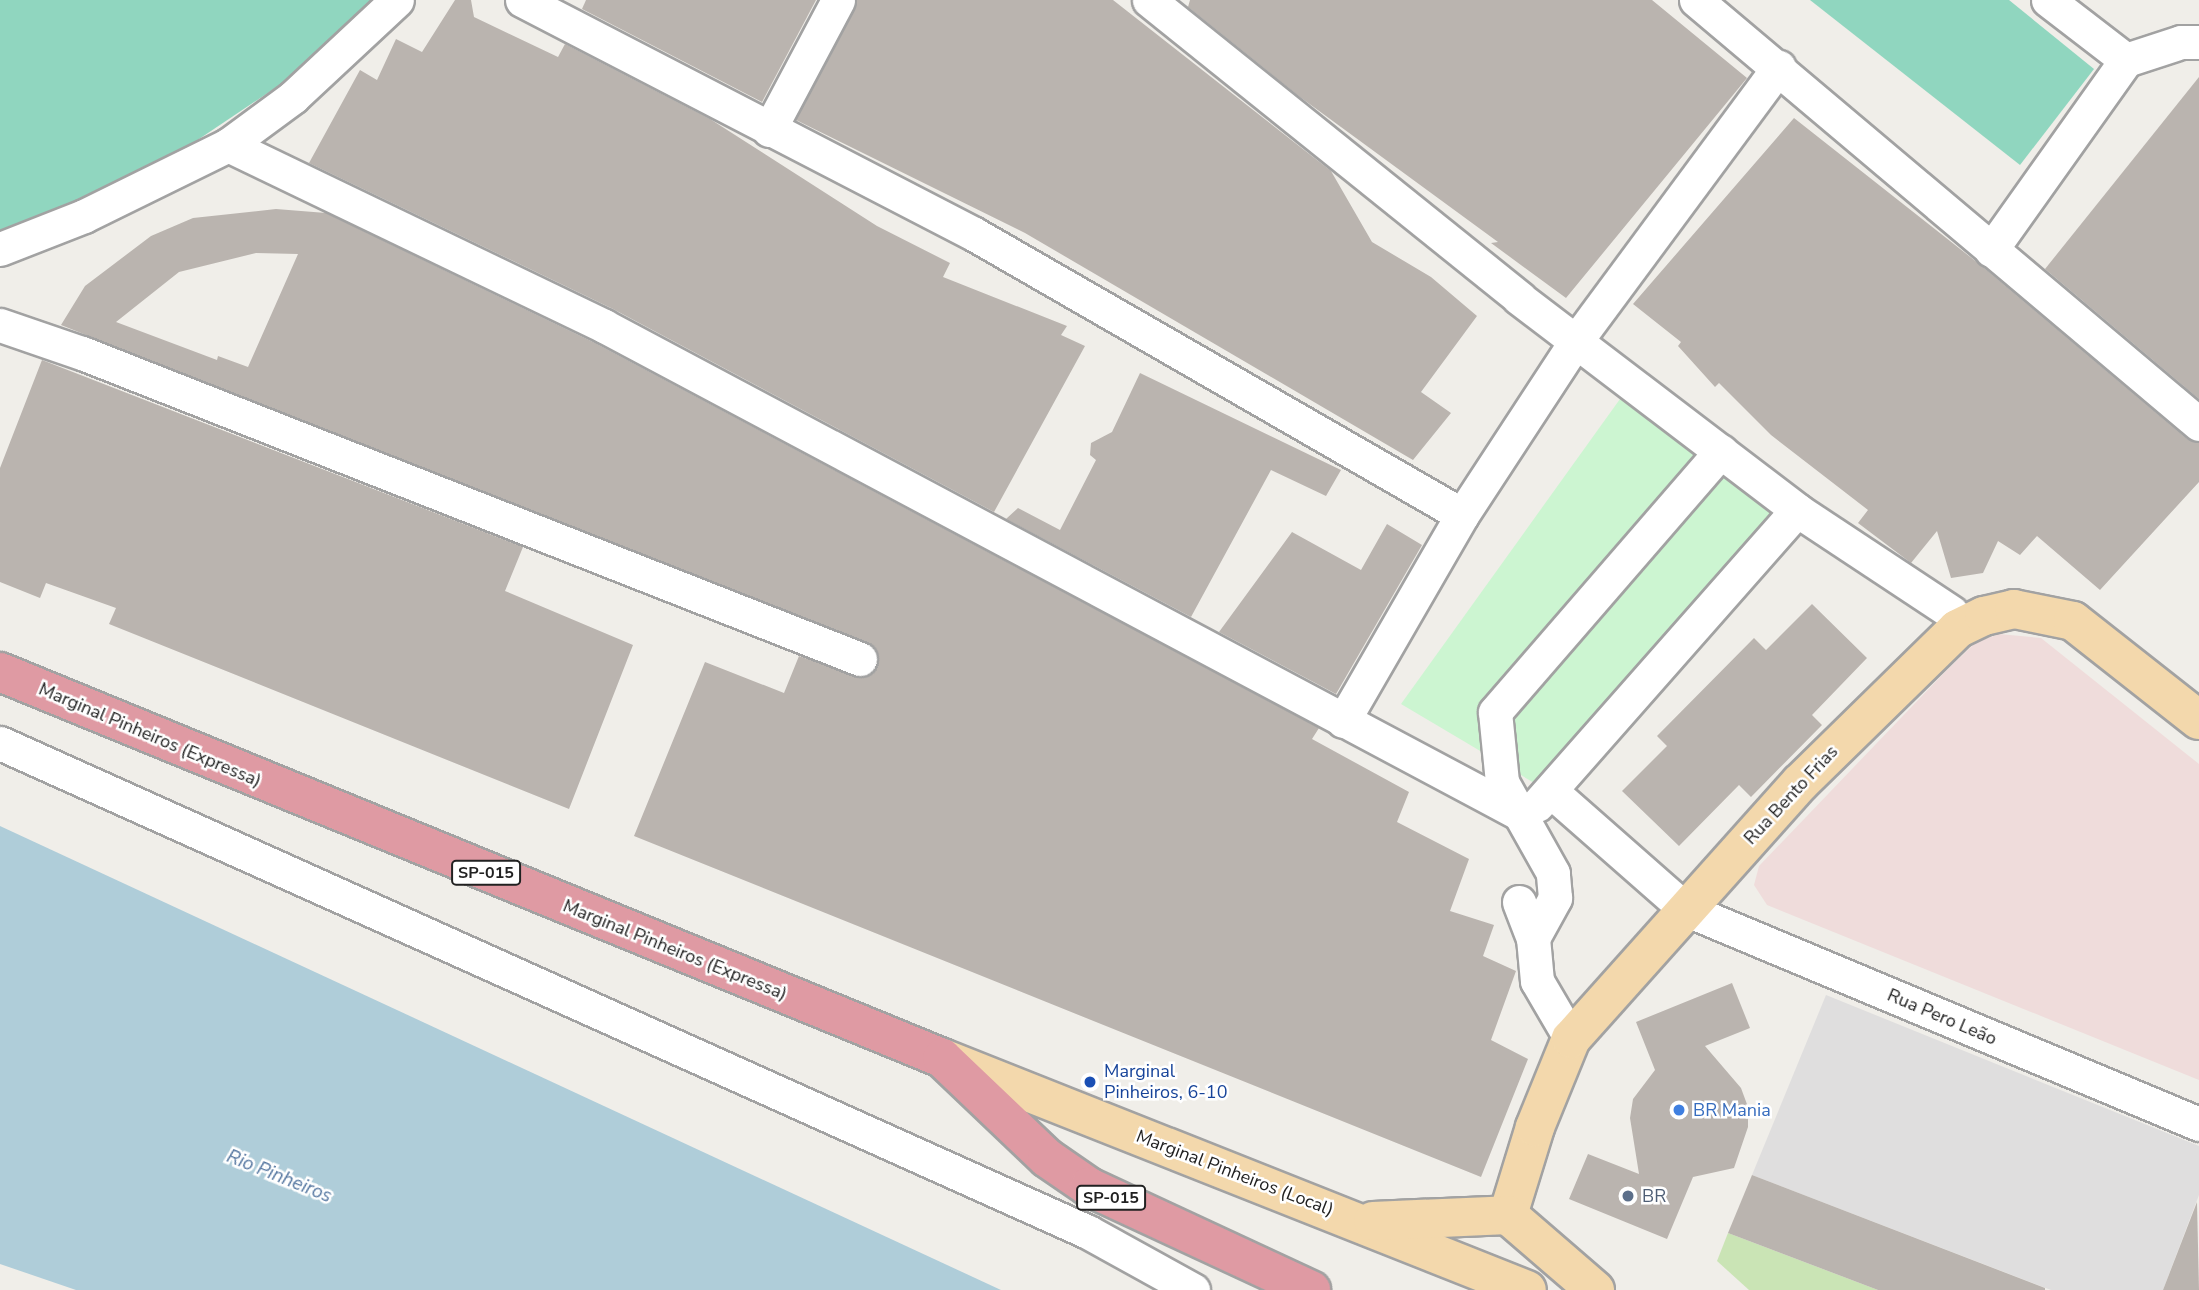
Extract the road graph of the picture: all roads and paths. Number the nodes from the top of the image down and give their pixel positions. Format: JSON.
{"nodes":[{"id":1,"x":397,"y":0,"type":"edge"},
{"id":2,"x":522,"y":0,"type":"edge"},
{"id":3,"x":838,"y":0,"type":"edge"},
{"id":4,"x":1149,"y":0,"type":"edge"},
{"id":5,"x":1696,"y":0,"type":"edge"},
{"id":6,"x":2048,"y":0,"type":"edge"},
{"id":7,"x":2199,"y":42,"type":"edge"},
{"id":8,"x":2126,"y":60,"type":"junction"},
{"id":9,"x":1779,"y":67,"type":"junction"},
{"id":10,"x":769,"y":130,"type":"junction"},
{"id":11,"x":228,"y":145,"type":"junction"},
{"id":12,"x":0,"y":249,"type":"edge"},
{"id":13,"x":1991,"y":250,"type":"junction"},
{"id":14,"x":0,"y":325,"type":"edge"},
{"id":15,"x":1576,"y":341,"type":"junction"},
{"id":16,"x":2199,"y":424,"type":"edge"},
{"id":17,"x":1721,"y":451,"type":"junction"},
{"id":18,"x":1797,"y":510,"type":"junction"},
{"id":19,"x":1462,"y":515,"type":"junction"},
{"id":20,"x":1951,"y":612,"type":"dead end"},
{"id":21,"x":860,"y":659,"type":"dead end"},
{"id":22,"x":0,"y":672,"type":"edge"},
{"id":23,"x":2199,"y":720,"type":"edge"},
{"id":24,"x":1343,"y":721,"type":"junction"},
{"id":25,"x":0,"y":743,"type":"edge"},
{"id":26,"x":1552,"y":792,"type":"junction"},
{"id":27,"x":1524,"y":816,"type":"junction"},
{"id":28,"x":1520,"y":902,"type":"dead end"},
{"id":29,"x":1685,"y":909,"type":"junction"},
{"id":30,"x":1533,"y":938,"type":"junction"},
{"id":31,"x":1572,"y":1039,"type":"junction"},
{"id":32,"x":942,"y":1058,"type":"junction"},
{"id":33,"x":2199,"y":1124,"type":"edge"},
{"id":34,"x":1508,"y":1215,"type":"junction"},
{"id":35,"x":1356,"y":1221,"type":"junction"},
{"id":36,"x":1193,"y":1290,"type":"edge"},
{"id":37,"x":1311,"y":1290,"type":"edge"},
{"id":38,"x":1528,"y":1290,"type":"edge"},
{"id":39,"x":1595,"y":1290,"type":"edge"}],
"edges":[{"from":1,"to":11,"type":"street"},
{"from":2,"to":10,"type":"street"},
{"from":3,"to":10,"type":"street"},
{"from":4,"to":15,"type":"street"},
{"from":5,"to":9,"type":"street"},
{"from":6,"to":8,"type":"street"},
{"from":7,"to":8,"type":"street"},
{"from":8,"to":13,"type":"street"},
{"from":9,"to":13,"type":"street"},
{"from":9,"to":15,"type":"street"},
{"from":10,"to":19,"type":"street"},
{"from":11,"to":12,"type":"street"},
{"from":11,"to":24,"type":"street"},
{"from":13,"to":16,"type":"street"},
{"from":14,"to":21,"type":"street"},
{"from":15,"to":17,"type":"street"},
{"from":15,"to":19,"type":"street"},
{"from":17,"to":18,"type":"street"},
{"from":17,"to":27,"type":"street"},
{"from":18,"to":20,"type":"street"},
{"from":18,"to":26,"type":"street"},
{"from":19,"to":24,"type":"street"},
{"from":22,"to":32,"type":"highway","name":"Marginal Pinheiros (Expressa)","number":"SP-015"},
{"from":23,"to":29,"type":"main road","name":"Rua Bento Frias"},
{"from":24,"to":27,"type":"street"},
{"from":25,"to":36,"type":"street"},
{"from":26,"to":27,"type":"street"},
{"from":26,"to":29,"type":"street","name":"Rua Pero Leão"},
{"from":27,"to":30,"type":"street"},
{"from":28,"to":30,"type":"street"},
{"from":29,"to":31,"type":"main road","name":"Rua Bento Frias"},
{"from":29,"to":33,"type":"street","name":"Rua Pero Leão"},
{"from":30,"to":31,"type":"street"},
{"from":31,"to":34,"type":"main road","name":"Rua Bento Frias"},
{"from":32,"to":35,"type":"main road","name":"Marginal Pinheiros (Local)"},
{"from":32,"to":37,"type":"highway","name":"Marginal Pinheiros (Expressa)","number":"SP-015"},
{"from":34,"to":35,"type":"main road"},
{"from":34,"to":39,"type":"main road"},
{"from":35,"to":38,"type":"main road","name":"Marginal Pinheiros (Local)"}]}
